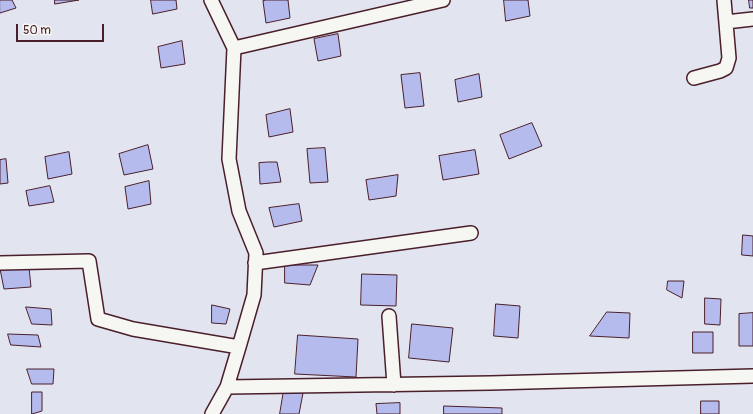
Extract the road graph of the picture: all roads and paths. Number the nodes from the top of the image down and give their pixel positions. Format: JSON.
{"nodes":[{"id":1,"x":211,"y":0,"type":"edge"},
{"id":2,"x":443,"y":0,"type":"edge"},
{"id":3,"x":724,"y":0,"type":"edge"},
{"id":4,"x":753,"y":19,"type":"edge"},
{"id":5,"x":726,"y":22,"type":"junction"},
{"id":6,"x":234,"y":48,"type":"junction"},
{"id":7,"x":694,"y":78,"type":"dead end"},
{"id":8,"x":471,"y":233,"type":"dead end"},
{"id":9,"x":0,"y":263,"type":"edge"},
{"id":10,"x":255,"y":263,"type":"junction"},
{"id":11,"x":389,"y":316,"type":"dead end"},
{"id":12,"x":239,"y":347,"type":"junction"},
{"id":13,"x":753,"y":376,"type":"edge"},
{"id":14,"x":394,"y":385,"type":"junction"},
{"id":15,"x":226,"y":387,"type":"junction"},
{"id":16,"x":212,"y":414,"type":"edge"}],
"edges":[{"from":1,"to":6,"type":"street"},
{"from":2,"to":6,"type":"street"},
{"from":3,"to":5,"type":"street"},
{"from":4,"to":5,"type":"street"},
{"from":5,"to":7,"type":"street"},
{"from":6,"to":10,"type":"street"},
{"from":8,"to":10,"type":"street"},
{"from":9,"to":12,"type":"street"},
{"from":10,"to":12,"type":"street"},
{"from":11,"to":14,"type":"street"},
{"from":12,"to":15,"type":"street"},
{"from":13,"to":14,"type":"street"},
{"from":14,"to":15,"type":"street"},
{"from":15,"to":16,"type":"street"}]}
